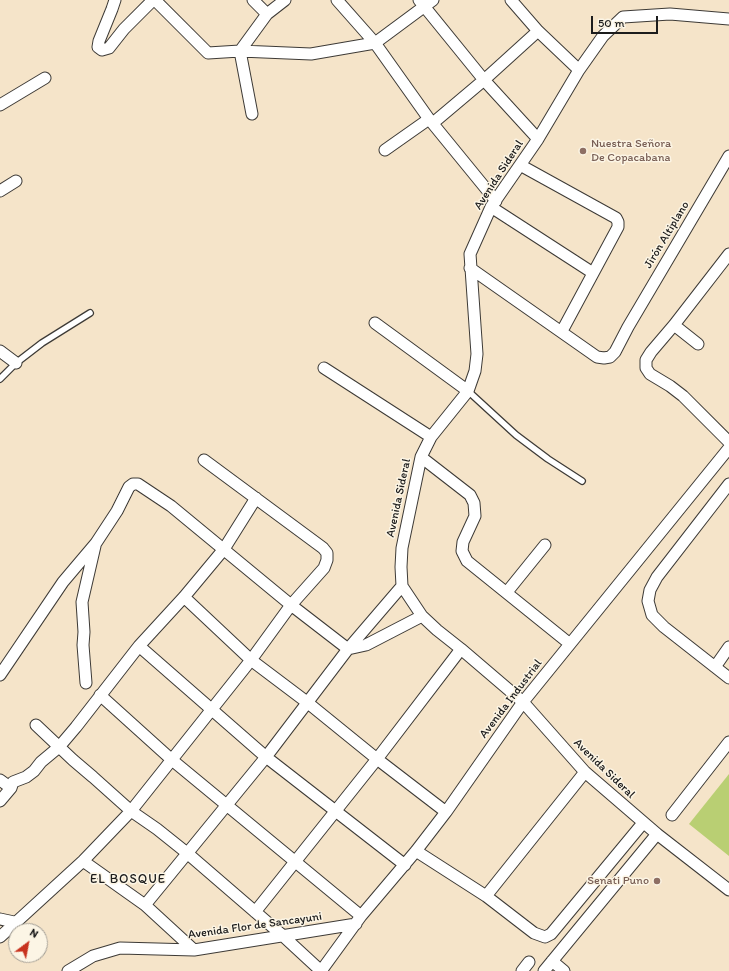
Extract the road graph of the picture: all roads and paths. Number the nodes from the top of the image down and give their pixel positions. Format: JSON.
{"nodes":[{"id":1,"x":115,"y":0,"type":"edge"},
{"id":2,"x":154,"y":0,"type":"edge"},
{"id":3,"x":253,"y":0,"type":"edge"},
{"id":4,"x":285,"y":0,"type":"edge"},
{"id":5,"x":337,"y":0,"type":"edge"},
{"id":6,"x":433,"y":0,"type":"edge"},
{"id":7,"x":511,"y":0,"type":"edge"},
{"id":8,"x":421,"y":4,"type":"edge"},
{"id":9,"x":267,"y":14,"type":"junction"},
{"id":10,"x":729,"y":19,"type":"edge"},
{"id":11,"x":538,"y":31,"type":"junction"},
{"id":12,"x":375,"y":43,"type":"junction"},
{"id":13,"x":240,"y":52,"type":"junction"},
{"id":14,"x":579,"y":70,"type":"junction"},
{"id":15,"x":45,"y":78,"type":"dead end"},
{"id":16,"x":484,"y":80,"type":"junction"},
{"id":17,"x":0,"y":106,"type":"edge"},
{"id":18,"x":252,"y":114,"type":"dead end"},
{"id":19,"x":431,"y":121,"type":"junction"},
{"id":20,"x":538,"y":139,"type":"junction"},
{"id":21,"x":385,"y":150,"type":"dead end"},
{"id":22,"x":729,"y":156,"type":"edge"},
{"id":23,"x":520,"y":165,"type":"junction"},
{"id":24,"x":16,"y":181,"type":"dead end"},
{"id":25,"x":0,"y":191,"type":"edge"},
{"id":26,"x":494,"y":204,"type":"junction"},
{"id":27,"x":729,"y":254,"type":"edge"},
{"id":28,"x":470,"y":268,"type":"junction"},
{"id":29,"x":593,"y":273,"type":"junction"},
{"id":30,"x":90,"y":313,"type":"dead end"},
{"id":31,"x":376,"y":323,"type":"dead end"},
{"id":32,"x":674,"y":325,"type":"junction"},
{"id":33,"x":562,"y":331,"type":"junction"},
{"id":34,"x":698,"y":344,"type":"dead end"},
{"id":35,"x":0,"y":351,"type":"edge"},
{"id":36,"x":16,"y":363,"type":"junction"},
{"id":37,"x":324,"y":368,"type":"dead end"},
{"id":38,"x":0,"y":380,"type":"edge"},
{"id":39,"x":468,"y":391,"type":"junction"},
{"id":40,"x":431,"y":437,"type":"junction"},
{"id":41,"x":729,"y":442,"type":"edge"},
{"id":42,"x":729,"y":448,"type":"edge"},
{"id":43,"x":421,"y":457,"type":"junction"},
{"id":44,"x":204,"y":460,"type":"dead end"},
{"id":45,"x":582,"y":482,"type":"dead end"},
{"id":46,"x":729,"y":484,"type":"edge"},
{"id":47,"x":256,"y":498,"type":"junction"},
{"id":48,"x":96,"y":543,"type":"junction"},
{"id":49,"x":545,"y":545,"type":"dead end"},
{"id":50,"x":224,"y":549,"type":"junction"},
{"id":51,"x":402,"y":586,"type":"junction"},
{"id":52,"x":507,"y":592,"type":"junction"},
{"id":53,"x":184,"y":597,"type":"junction"},
{"id":54,"x":291,"y":605,"type":"junction"},
{"id":55,"x":422,"y":616,"type":"junction"},
{"id":56,"x":570,"y":644,"type":"junction"},
{"id":57,"x":139,"y":646,"type":"junction"},
{"id":58,"x":729,"y":647,"type":"edge"},
{"id":59,"x":348,"y":649,"type":"junction"},
{"id":60,"x":461,"y":649,"type":"junction"},
{"id":61,"x":251,"y":660,"type":"junction"},
{"id":62,"x":715,"y":667,"type":"junction"},
{"id":63,"x":0,"y":674,"type":"edge"},
{"id":64,"x":729,"y":678,"type":"edge"},
{"id":65,"x":86,"y":683,"type":"dead end"},
{"id":66,"x":100,"y":696,"type":"junction"},
{"id":67,"x":523,"y":702,"type":"junction"},
{"id":68,"x":308,"y":703,"type":"junction"},
{"id":69,"x":212,"y":710,"type":"junction"},
{"id":70,"x":36,"y":726,"type":"dead end"},
{"id":71,"x":729,"y":742,"type":"edge"},
{"id":72,"x":58,"y":747,"type":"junction"},
{"id":73,"x":266,"y":757,"type":"junction"},
{"id":74,"x":377,"y":759,"type":"junction"},
{"id":75,"x":172,"y":760,"type":"junction"},
{"id":76,"x":585,"y":772,"type":"junction"},
{"id":77,"x":0,"y":780,"type":"edge"},
{"id":78,"x":11,"y":788,"type":"junction"},
{"id":79,"x":0,"y":801,"type":"edge"},
{"id":80,"x":227,"y":805,"type":"junction"},
{"id":81,"x":336,"y":811,"type":"junction"},
{"id":82,"x":131,"y":812,"type":"junction"},
{"id":83,"x":446,"y":812,"type":"junction"},
{"id":84,"x":672,"y":815,"type":"dead end"},
{"id":85,"x":643,"y":823,"type":"junction"},
{"id":86,"x":657,"y":834,"type":"junction"},
{"id":87,"x":416,"y":851,"type":"junction"},
{"id":88,"x":187,"y":853,"type":"junction"},
{"id":89,"x":83,"y":861,"type":"junction"},
{"id":90,"x":296,"y":861,"type":"junction"},
{"id":91,"x":405,"y":865,"type":"junction"},
{"id":92,"x":729,"y":890,"type":"edge"},
{"id":93,"x":486,"y":896,"type":"junction"},
{"id":94,"x":145,"y":905,"type":"junction"},
{"id":95,"x":255,"y":912,"type":"junction"},
{"id":96,"x":0,"y":919,"type":"edge"},
{"id":97,"x":359,"y":920,"type":"junction"},
{"id":98,"x":14,"y":922,"type":"junction"},
{"id":99,"x":282,"y":935,"type":"junction"},
{"id":100,"x":0,"y":937,"type":"edge"},
{"id":101,"x":194,"y":950,"type":"junction"},
{"id":102,"x":552,"y":961,"type":"junction"},
{"id":103,"x":529,"y":962,"type":"dead end"},
{"id":104,"x":68,"y":971,"type":"edge"},
{"id":105,"x":320,"y":971,"type":"edge"},
{"id":106,"x":522,"y":971,"type":"edge"},
{"id":107,"x":544,"y":971,"type":"edge"},
{"id":108,"x":564,"y":971,"type":"edge"}],
"edges":[{"from":1,"to":2,"type":"street"},
{"from":2,"to":13,"type":"street"},
{"from":3,"to":9,"type":"street"},
{"from":4,"to":9,"type":"street"},
{"from":5,"to":12,"type":"street"},
{"from":6,"to":8,"type":"street"},
{"from":7,"to":11,"type":"street"},
{"from":8,"to":12,"type":"street"},
{"from":8,"to":16,"type":"street"},
{"from":9,"to":13,"type":"street"},
{"from":10,"to":14,"type":"street","name":"Avenida Sideral"},
{"from":11,"to":14,"type":"street"},
{"from":11,"to":16,"type":"street"},
{"from":12,"to":13,"type":"street"},
{"from":12,"to":19,"type":"street"},
{"from":13,"to":18,"type":"street"},
{"from":14,"to":20,"type":"street","name":"Avenida Sideral"},
{"from":15,"to":17,"type":"street"},
{"from":16,"to":19,"type":"street"},
{"from":16,"to":20,"type":"street"},
{"from":19,"to":21,"type":"street"},
{"from":19,"to":26,"type":"street"},
{"from":20,"to":23,"type":"street","name":"Avenida Sideral"},
{"from":22,"to":33,"type":"street","name":"Jirón Altiplano"},
{"from":23,"to":26,"type":"street","name":"Avenida Sideral"},
{"from":23,"to":29,"type":"street"},
{"from":24,"to":25,"type":"street"},
{"from":26,"to":28,"type":"street","name":"Avenida Sideral"},
{"from":26,"to":29,"type":"street"},
{"from":27,"to":32,"type":"street"},
{"from":28,"to":33,"type":"street"},
{"from":28,"to":39,"type":"street","name":"Avenida Sideral"},
{"from":29,"to":33,"type":"street"},
{"from":30,"to":36,"type":"lane"},
{"from":31,"to":39,"type":"street"},
{"from":32,"to":34,"type":"street"},
{"from":32,"to":41,"type":"street"},
{"from":35,"to":36,"type":"street"},
{"from":36,"to":38,"type":"lane"},
{"from":37,"to":40,"type":"street"},
{"from":39,"to":40,"type":"street","name":"Avenida Sideral"},
{"from":39,"to":45,"type":"lane"},
{"from":40,"to":43,"type":"street","name":"Avenida Sideral"},
{"from":42,"to":56,"type":"street","name":"Avenida Industrial"},
{"from":43,"to":51,"type":"street","name":"Avenida Sideral"},
{"from":43,"to":52,"type":"street"},
{"from":44,"to":47,"type":"street"},
{"from":46,"to":62,"type":"street"},
{"from":47,"to":50,"type":"street"},
{"from":47,"to":54,"type":"street"},
{"from":48,"to":50,"type":"street"},
{"from":48,"to":63,"type":"street"},
{"from":48,"to":65,"type":"street"},
{"from":49,"to":52,"type":"street"},
{"from":50,"to":53,"type":"street"},
{"from":50,"to":54,"type":"street"},
{"from":51,"to":55,"type":"street","name":"Avenida Sideral"},
{"from":51,"to":59,"type":"street"},
{"from":52,"to":56,"type":"street"},
{"from":53,"to":57,"type":"street"},
{"from":53,"to":61,"type":"street"},
{"from":54,"to":59,"type":"street"},
{"from":54,"to":61,"type":"street"},
{"from":55,"to":59,"type":"street"},
{"from":55,"to":60,"type":"street","name":"Avenida Sideral"},
{"from":56,"to":67,"type":"street","name":"Avenida Industrial"},
{"from":57,"to":66,"type":"street"},
{"from":57,"to":69,"type":"street"},
{"from":58,"to":62,"type":"street"},
{"from":59,"to":68,"type":"street"},
{"from":60,"to":67,"type":"street","name":"Avenida Sideral"},
{"from":60,"to":74,"type":"street"},
{"from":61,"to":68,"type":"street"},
{"from":61,"to":69,"type":"street"},
{"from":62,"to":64,"type":"street"},
{"from":66,"to":72,"type":"street"},
{"from":66,"to":75,"type":"street"},
{"from":67,"to":76,"type":"street","name":"Avenida Sideral"},
{"from":67,"to":83,"type":"street","name":"Avenida Industrial"},
{"from":68,"to":73,"type":"street"},
{"from":68,"to":74,"type":"street"},
{"from":69,"to":73,"type":"street"},
{"from":69,"to":75,"type":"street"},
{"from":70,"to":72,"type":"street"},
{"from":71,"to":84,"type":"street"},
{"from":72,"to":78,"type":"street"},
{"from":72,"to":82,"type":"street"},
{"from":73,"to":80,"type":"street"},
{"from":73,"to":81,"type":"street"},
{"from":74,"to":81,"type":"street"},
{"from":74,"to":83,"type":"street"},
{"from":75,"to":80,"type":"street"},
{"from":75,"to":82,"type":"street"},
{"from":76,"to":85,"type":"street","name":"Avenida Sideral"},
{"from":76,"to":93,"type":"street"},
{"from":77,"to":78,"type":"street"},
{"from":78,"to":79,"type":"street"},
{"from":80,"to":88,"type":"street"},
{"from":80,"to":90,"type":"street"},
{"from":81,"to":90,"type":"street"},
{"from":81,"to":91,"type":"street"},
{"from":82,"to":88,"type":"street"},
{"from":82,"to":89,"type":"street"},
{"from":83,"to":87,"type":"street","name":"Avenida Industrial"},
{"from":85,"to":86,"type":"street","name":"Avenida Sideral"},
{"from":85,"to":93,"type":"street"},
{"from":86,"to":92,"type":"street","name":"Avenida Sideral"},
{"from":86,"to":102,"type":"street"},
{"from":87,"to":91,"type":"street","name":"Avenida Industrial"},
{"from":87,"to":93,"type":"street"},
{"from":88,"to":94,"type":"street"},
{"from":88,"to":95,"type":"street"},
{"from":89,"to":94,"type":"street"},
{"from":89,"to":98,"type":"street"},
{"from":90,"to":95,"type":"street"},
{"from":90,"to":97,"type":"street"},
{"from":91,"to":97,"type":"street","name":"Avenida Industrial"},
{"from":94,"to":101,"type":"street"},
{"from":95,"to":99,"type":"street"},
{"from":96,"to":98,"type":"street"},
{"from":97,"to":99,"type":"street","name":"Avenida Flor de Sancayuni"},
{"from":97,"to":105,"type":"street","name":"Avenida Industrial"},
{"from":98,"to":100,"type":"street"},
{"from":99,"to":101,"type":"street","name":"Avenida Flor de Sancayuni"},
{"from":99,"to":105,"type":"street"},
{"from":101,"to":104,"type":"street","name":"Avenida Flor de Sancayuni"},
{"from":102,"to":107,"type":"street"},
{"from":102,"to":108,"type":"street"},
{"from":103,"to":106,"type":"street"}]}
